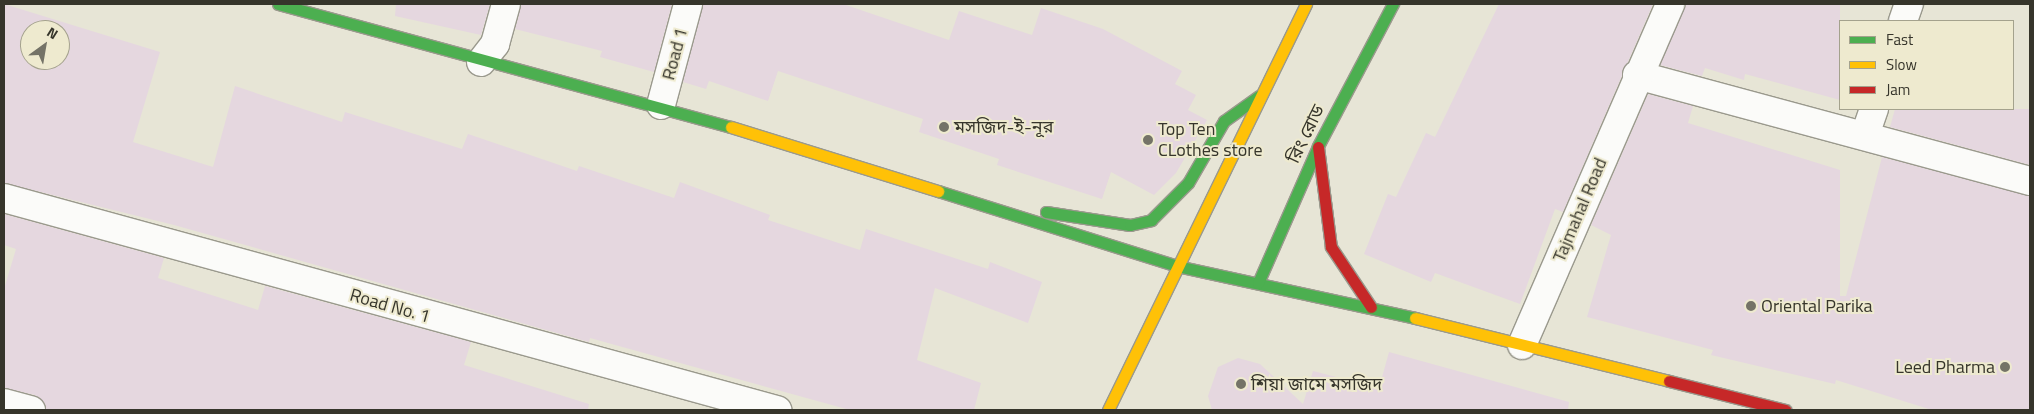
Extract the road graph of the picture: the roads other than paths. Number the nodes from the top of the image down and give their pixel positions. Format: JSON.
{"nodes":[{"id":1,"x":278,"y":4,"type":"edge"},
{"id":2,"x":506,"y":4,"type":"edge"},
{"id":3,"x":688,"y":4,"type":"edge"},
{"id":4,"x":1306,"y":4,"type":"edge"},
{"id":5,"x":1394,"y":4,"type":"edge"},
{"id":6,"x":1670,"y":4,"type":"edge"},
{"id":7,"x":1909,"y":4,"type":"edge"},
{"id":8,"x":1903,"y":20,"type":"edge"},
{"id":9,"x":481,"y":62,"type":"junction"},
{"id":10,"x":1637,"y":75,"type":"junction"},
{"id":11,"x":1261,"y":96,"type":"junction"},
{"id":12,"x":661,"y":105,"type":"junction"},
{"id":13,"x":1874,"y":110,"type":"edge"},
{"id":14,"x":1865,"y":136,"type":"junction"},
{"id":15,"x":1318,"y":146,"type":"junction"},
{"id":16,"x":2030,"y":181,"type":"edge"},
{"id":17,"x":4,"y":198,"type":"edge"},
{"id":18,"x":955,"y":199,"type":"junction"},
{"id":19,"x":1177,"y":266,"type":"junction"},
{"id":20,"x":1258,"y":284,"type":"junction"},
{"id":21,"x":1371,"y":307,"type":"junction"},
{"id":22,"x":1522,"y":345,"type":"junction"},
{"id":23,"x":4,"y":403,"type":"edge"},
{"id":24,"x":31,"y":410,"type":"edge"},
{"id":25,"x":777,"y":410,"type":"edge"},
{"id":26,"x":1108,"y":410,"type":"edge"},
{"id":27,"x":1785,"y":410,"type":"edge"}],
"edges":[{"from":1,"to":9,"type":"street"},
{"from":2,"to":9,"type":"street"},
{"from":3,"to":12,"type":"street","name":"Road 1"},
{"from":4,"to":11,"type":"street"},
{"from":5,"to":15,"type":"street","name":"রিং রোড"},
{"from":6,"to":10,"type":"street","name":"Tajmahal Road"},
{"from":7,"to":8,"type":"street"},
{"from":9,"to":12,"type":"street"},
{"from":10,"to":14,"type":"street"},
{"from":10,"to":22,"type":"street","name":"Tajmahal Road"},
{"from":11,"to":18,"type":"street"},
{"from":11,"to":19,"type":"street"},
{"from":12,"to":18,"type":"street"},
{"from":13,"to":14,"type":"street"},
{"from":14,"to":16,"type":"street"},
{"from":15,"to":20,"type":"street","name":"রিং রোড"},
{"from":15,"to":21,"type":"street"},
{"from":17,"to":25,"type":"street","name":"Road No. 1"},
{"from":18,"to":19,"type":"street"},
{"from":19,"to":20,"type":"street"},
{"from":19,"to":26,"type":"street"},
{"from":20,"to":21,"type":"street"},
{"from":21,"to":22,"type":"street"},
{"from":22,"to":27,"type":"street"},
{"from":23,"to":24,"type":"street"}]}
